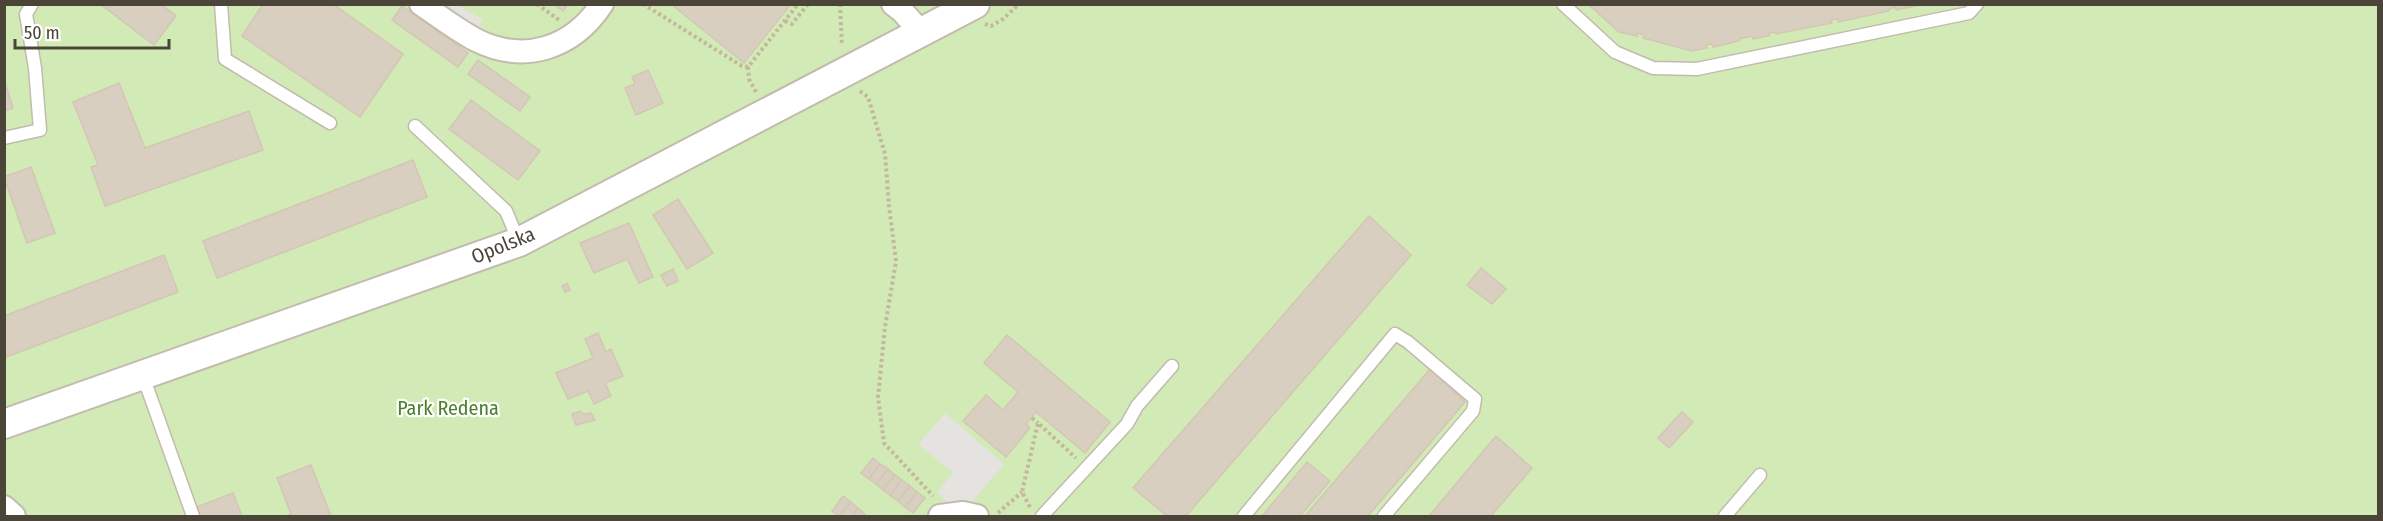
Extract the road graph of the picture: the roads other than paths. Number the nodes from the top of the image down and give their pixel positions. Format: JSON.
{"nodes":[{"id":1,"x":32,"y":4,"type":"edge"},
{"id":2,"x":221,"y":4,"type":"edge"},
{"id":3,"x":421,"y":4,"type":"edge"},
{"id":4,"x":602,"y":4,"type":"edge"},
{"id":5,"x":893,"y":4,"type":"edge"},
{"id":6,"x":1563,"y":4,"type":"edge"},
{"id":7,"x":1977,"y":4,"type":"edge"},
{"id":8,"x":980,"y":14,"type":"edge"},
{"id":9,"x":921,"y":32,"type":"junction"},
{"id":10,"x":330,"y":123,"type":"dead end"},
{"id":11,"x":415,"y":126,"type":"dead end"},
{"id":12,"x":4,"y":138,"type":"edge"},
{"id":13,"x":519,"y":242,"type":"junction"},
{"id":14,"x":1172,"y":366,"type":"dead end"},
{"id":15,"x":140,"y":375,"type":"junction"},
{"id":16,"x":4,"y":424,"type":"edge"},
{"id":17,"x":1760,"y":475,"type":"dead end"},
{"id":18,"x":4,"y":507,"type":"edge"},
{"id":19,"x":14,"y":516,"type":"edge"},
{"id":20,"x":193,"y":516,"type":"edge"},
{"id":21,"x":940,"y":516,"type":"edge"},
{"id":22,"x":977,"y":516,"type":"edge"},
{"id":23,"x":1038,"y":516,"type":"edge"},
{"id":24,"x":1244,"y":516,"type":"edge"},
{"id":25,"x":1384,"y":516,"type":"edge"},
{"id":26,"x":1725,"y":516,"type":"edge"}],
"edges":[{"from":1,"to":12,"type":"lane"},
{"from":2,"to":10,"type":"lane"},
{"from":3,"to":4,"type":"street"},
{"from":5,"to":9,"type":"street"},
{"from":6,"to":7,"type":"lane"},
{"from":8,"to":9,"type":"street","name":"Opolska"},
{"from":9,"to":13,"type":"street","name":"Opolska"},
{"from":11,"to":13,"type":"lane"},
{"from":13,"to":15,"type":"street","name":"Opolska"},
{"from":14,"to":23,"type":"lane"},
{"from":15,"to":16,"type":"street","name":"Opolska"},
{"from":15,"to":20,"type":"lane"},
{"from":17,"to":26,"type":"lane"},
{"from":18,"to":19,"type":"street"},
{"from":21,"to":22,"type":"street"},
{"from":24,"to":25,"type":"lane"}]}
